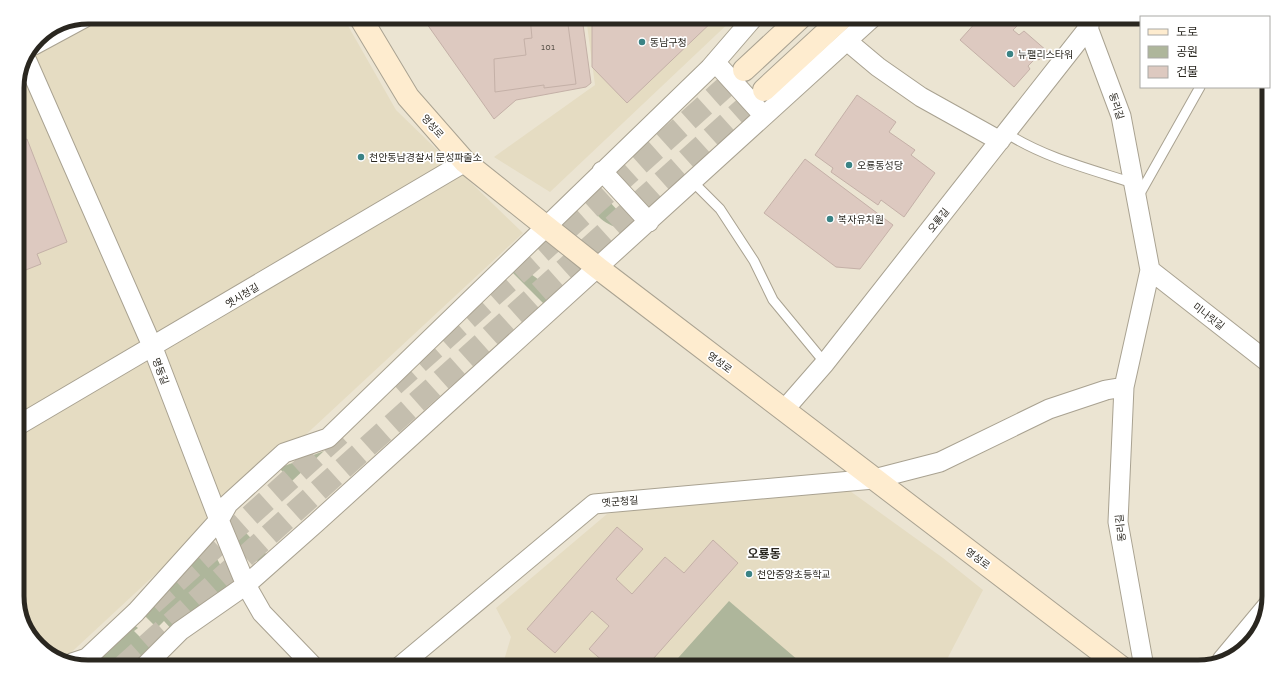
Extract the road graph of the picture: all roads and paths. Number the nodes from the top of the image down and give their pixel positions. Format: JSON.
{"nodes":[{"id":1,"x":364,"y":24,"type":"edge"},
{"id":2,"x":748,"y":24,"type":"edge"},
{"id":3,"x":793,"y":24,"type":"edge"},
{"id":4,"x":835,"y":24,"type":"edge"},
{"id":5,"x":865,"y":24,"type":"edge"},
{"id":6,"x":1085,"y":24,"type":"edge"},
{"id":7,"x":1087,"y":24,"type":"edge"},
{"id":8,"x":68,"y":27,"type":"edge"},
{"id":9,"x":55,"y":34,"type":"edge"},
{"id":10,"x":847,"y":41,"type":"junction"},
{"id":11,"x":29,"y":65,"type":"edge"},
{"id":12,"x":712,"y":65,"type":"junction"},
{"id":13,"x":744,"y":70,"type":"tunnel mouth"},
{"id":14,"x":1199,"y":88,"type":"edge"},
{"id":15,"x":764,"y":90,"type":"tunnel mouth"},
{"id":16,"x":761,"y":119,"type":"junction"},
{"id":17,"x":1003,"y":137,"type":"junction"},
{"id":18,"x":465,"y":162,"type":"junction"},
{"id":19,"x":602,"y":171,"type":"junction"},
{"id":20,"x":693,"y":182,"type":"junction"},
{"id":21,"x":1135,"y":191,"type":"junction"},
{"id":22,"x":649,"y":222,"type":"junction"},
{"id":23,"x":545,"y":226,"type":"junction"},
{"id":24,"x":598,"y":268,"type":"junction"},
{"id":25,"x":1150,"y":270,"type":"junction"},
{"id":26,"x":153,"y":348,"type":"junction"},
{"id":27,"x":1262,"y":357,"type":"edge"},
{"id":28,"x":825,"y":363,"type":"junction"},
{"id":29,"x":1124,"y":387,"type":"junction"},
{"id":30,"x":784,"y":410,"type":"junction"},
{"id":31,"x":24,"y":422,"type":"edge"},
{"id":32,"x":874,"y":479,"type":"junction"},
{"id":33,"x":219,"y":520,"type":"junction"},
{"id":34,"x":246,"y":585,"type":"junction"},
{"id":35,"x":1260,"y":615,"type":"edge"},
{"id":36,"x":1229,"y":652,"type":"edge"},
{"id":37,"x":83,"y":659,"type":"edge"},
{"id":38,"x":151,"y":660,"type":"edge"},
{"id":39,"x":307,"y":660,"type":"edge"},
{"id":40,"x":407,"y":660,"type":"edge"},
{"id":41,"x":1112,"y":660,"type":"edge"},
{"id":42,"x":1143,"y":660,"type":"edge"}],
"edges":[{"from":1,"to":18,"type":"street","name":"영성로"},
{"from":2,"to":12,"type":"street"},
{"from":3,"to":13,"type":"street"},
{"from":4,"to":15,"type":"street"},
{"from":5,"to":10,"type":"street"},
{"from":6,"to":17,"type":"street","name":"오룡길"},
{"from":7,"to":21,"type":"street","name":"동리길"},
{"from":8,"to":9,"type":"street"},
{"from":10,"to":16,"type":"street"},
{"from":10,"to":17,"type":"street"},
{"from":11,"to":26,"type":"street","name":"명동길"},
{"from":12,"to":16,"type":"street"},
{"from":12,"to":19,"type":"street"},
{"from":14,"to":21,"type":"lane"},
{"from":16,"to":20,"type":"street"},
{"from":17,"to":21,"type":"lane"},
{"from":17,"to":28,"type":"street","name":"오룡길"},
{"from":18,"to":23,"type":"street","name":"영성로"},
{"from":18,"to":26,"type":"street","name":"옛시청길"},
{"from":19,"to":22,"type":"street"},
{"from":19,"to":23,"type":"street"},
{"from":20,"to":22,"type":"street"},
{"from":20,"to":28,"type":"lane"},
{"from":21,"to":25,"type":"street","name":"동리길"},
{"from":22,"to":24,"type":"street"},
{"from":23,"to":24,"type":"street","name":"영성로"},
{"from":23,"to":33,"type":"street"},
{"from":24,"to":30,"type":"street","name":"영성로"},
{"from":24,"to":34,"type":"street"},
{"from":25,"to":27,"type":"street","name":"미나릿길"},
{"from":25,"to":29,"type":"street","name":"동리길"},
{"from":26,"to":31,"type":"street","name":"옛시청길"},
{"from":26,"to":33,"type":"street","name":"명동길"},
{"from":28,"to":30,"type":"street","name":"오룡길"},
{"from":29,"to":32,"type":"street"},
{"from":29,"to":42,"type":"street","name":"동리길"},
{"from":30,"to":32,"type":"street","name":"영성로"},
{"from":32,"to":40,"type":"street","name":"옛군청길"},
{"from":32,"to":41,"type":"street","name":"영성로"},
{"from":33,"to":34,"type":"street","name":"명동길"},
{"from":33,"to":37,"type":"street"},
{"from":34,"to":38,"type":"street"},
{"from":34,"to":39,"type":"street","name":"명동길"},
{"from":35,"to":36,"type":"street"}]}
